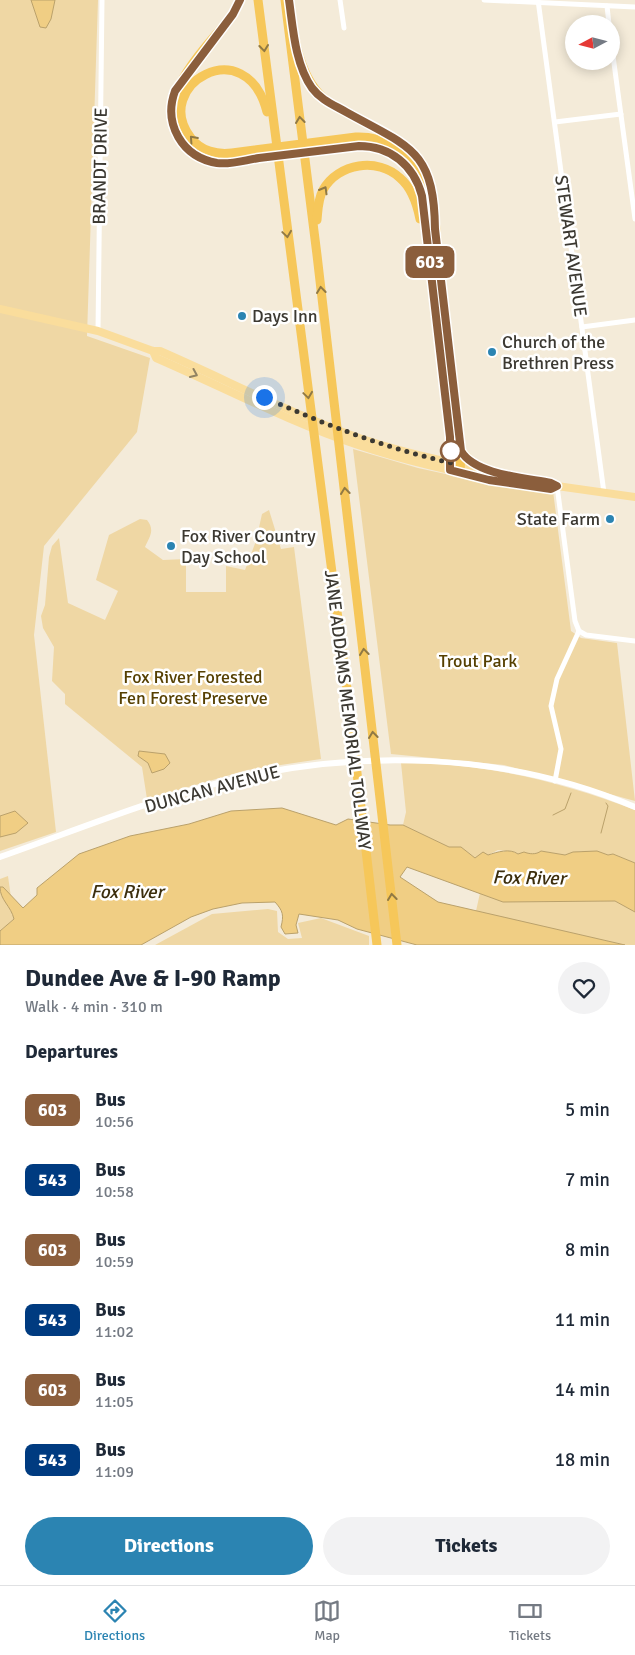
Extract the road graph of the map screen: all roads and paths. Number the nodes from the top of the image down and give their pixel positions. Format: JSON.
{"nodes":[{"id":1,"x":102,"y":0,"type":"edge"},
{"id":2,"x":240,"y":0,"type":"edge"},
{"id":3,"x":258,"y":0,"type":"edge"},
{"id":4,"x":287,"y":0,"type":"edge"},
{"id":5,"x":340,"y":0,"type":"edge"},
{"id":6,"x":484,"y":0,"type":"edge"},
{"id":7,"x":538,"y":1,"type":"edge"},
{"id":8,"x":607,"y":6,"type":"junction"},
{"id":9,"x":635,"y":7,"type":"edge"},
{"id":10,"x":608,"y":15,"type":"edge"},
{"id":11,"x":344,"y":28,"type":"dead end"},
{"id":12,"x":615,"y":70,"type":"edge"},
{"id":13,"x":621,"y":114,"type":"junction"},
{"id":14,"x":554,"y":122,"type":"junction"},
{"id":15,"x":353,"y":142,"type":"junction"},
{"id":16,"x":255,"y":155,"type":"junction"},
{"id":17,"x":280,"y":186,"type":"junction"},
{"id":18,"x":635,"y":219,"type":"edge"},
{"id":19,"x":435,"y":229,"type":"junction"},
{"id":20,"x":317,"y":255,"type":"junction"},
{"id":21,"x":434,"y":293,"type":"junction"},
{"id":22,"x":0,"y":309,"type":"edge"},
{"id":23,"x":635,"y":320,"type":"edge"},
{"id":24,"x":582,"y":327,"type":"junction"},
{"id":25,"x":98,"y":332,"type":"junction"},
{"id":26,"x":584,"y":338,"type":"junction"},
{"id":27,"x":546,"y":343,"type":"dead end"},
{"id":28,"x":153,"y":351,"type":"junction"},
{"id":29,"x":358,"y":441,"type":"junction"},
{"id":30,"x":461,"y":451,"type":"junction"},
{"id":31,"x":451,"y":467,"type":"junction"},
{"id":32,"x":460,"y":469,"type":"junction"},
{"id":33,"x":489,"y":471,"type":"junction"},
{"id":34,"x":557,"y":486,"type":"junction"},
{"id":35,"x":604,"y":492,"type":"junction"},
{"id":36,"x":635,"y":499,"type":"edge"},
{"id":37,"x":579,"y":631,"type":"junction"},
{"id":38,"x":635,"y":641,"type":"edge"},
{"id":39,"x":555,"y":781,"type":"junction"},
{"id":40,"x":635,"y":807,"type":"edge"},
{"id":41,"x":0,"y":857,"type":"edge"},
{"id":42,"x":376,"y":945,"type":"edge"},
{"id":43,"x":398,"y":945,"type":"edge"}],
"edges":[{"from":1,"to":25,"type":"street","name":"BRANDT DRIVE"},
{"from":2,"to":16,"type":"highway"},
{"from":3,"to":17,"type":"highway","name":"JANE ADDAMS MEMORIAL TOLLWAY","one_way":true},
{"from":4,"to":19,"type":"highway"},
{"from":20,"to":4,"type":"highway","name":"JANE ADDAMS MEMORIAL TOLLWAY","one_way":true},
{"from":5,"to":11,"type":"street"},
{"from":6,"to":7,"type":"street"},
{"from":7,"to":8,"type":"street"},
{"from":7,"to":14,"type":"street","name":"STEWART AVENUE"},
{"from":8,"to":9,"type":"street"},
{"from":8,"to":10,"type":"street"},
{"from":12,"to":13,"type":"street"},
{"from":13,"to":14,"type":"street"},
{"from":13,"to":18,"type":"street"},
{"from":14,"to":24,"type":"street","name":"STEWART AVENUE"},
{"from":15,"to":16,"type":"highway"},
{"from":15,"to":19,"type":"highway"},
{"from":15,"to":21,"type":"highway"},
{"from":16,"to":17,"type":"highway","one_way":true},
{"from":17,"to":42,"type":"highway","name":"JANE ADDAMS MEMORIAL TOLLWAY","one_way":true},
{"from":19,"to":30,"type":"highway"},
{"from":20,"to":21,"type":"highway","one_way":true},
{"from":43,"to":20,"type":"highway","name":"JANE ADDAMS MEMORIAL TOLLWAY","one_way":true},
{"from":21,"to":31,"type":"highway"},
{"from":22,"to":25,"type":"main road"},
{"from":23,"to":24,"type":"street"},
{"from":24,"to":26,"type":"street","name":"STEWART AVENUE"},
{"from":25,"to":28,"type":"main road"},
{"from":26,"to":27,"type":"street"},
{"from":26,"to":35,"type":"street","name":"STEWART AVENUE"},
{"from":28,"to":29,"type":"main road"},
{"from":28,"to":29,"type":"main road","one_way":true},
{"from":29,"to":31,"type":"main road"},
{"from":30,"to":32,"type":"highway"},
{"from":30,"to":33,"type":"highway"},
{"from":31,"to":32,"type":"main road"},
{"from":32,"to":33,"type":"main road"},
{"from":32,"to":34,"type":"main road"},
{"from":33,"to":34,"type":"main road"},
{"from":34,"to":35,"type":"main road"},
{"from":34,"to":37,"type":"street"},
{"from":35,"to":36,"type":"main road"},
{"from":37,"to":38,"type":"street"},
{"from":37,"to":39,"type":"street"},
{"from":39,"to":40,"type":"street","name":"DUNCAN AVENUE"},
{"from":39,"to":41,"type":"street","name":"DUNCAN AVENUE"}]}
